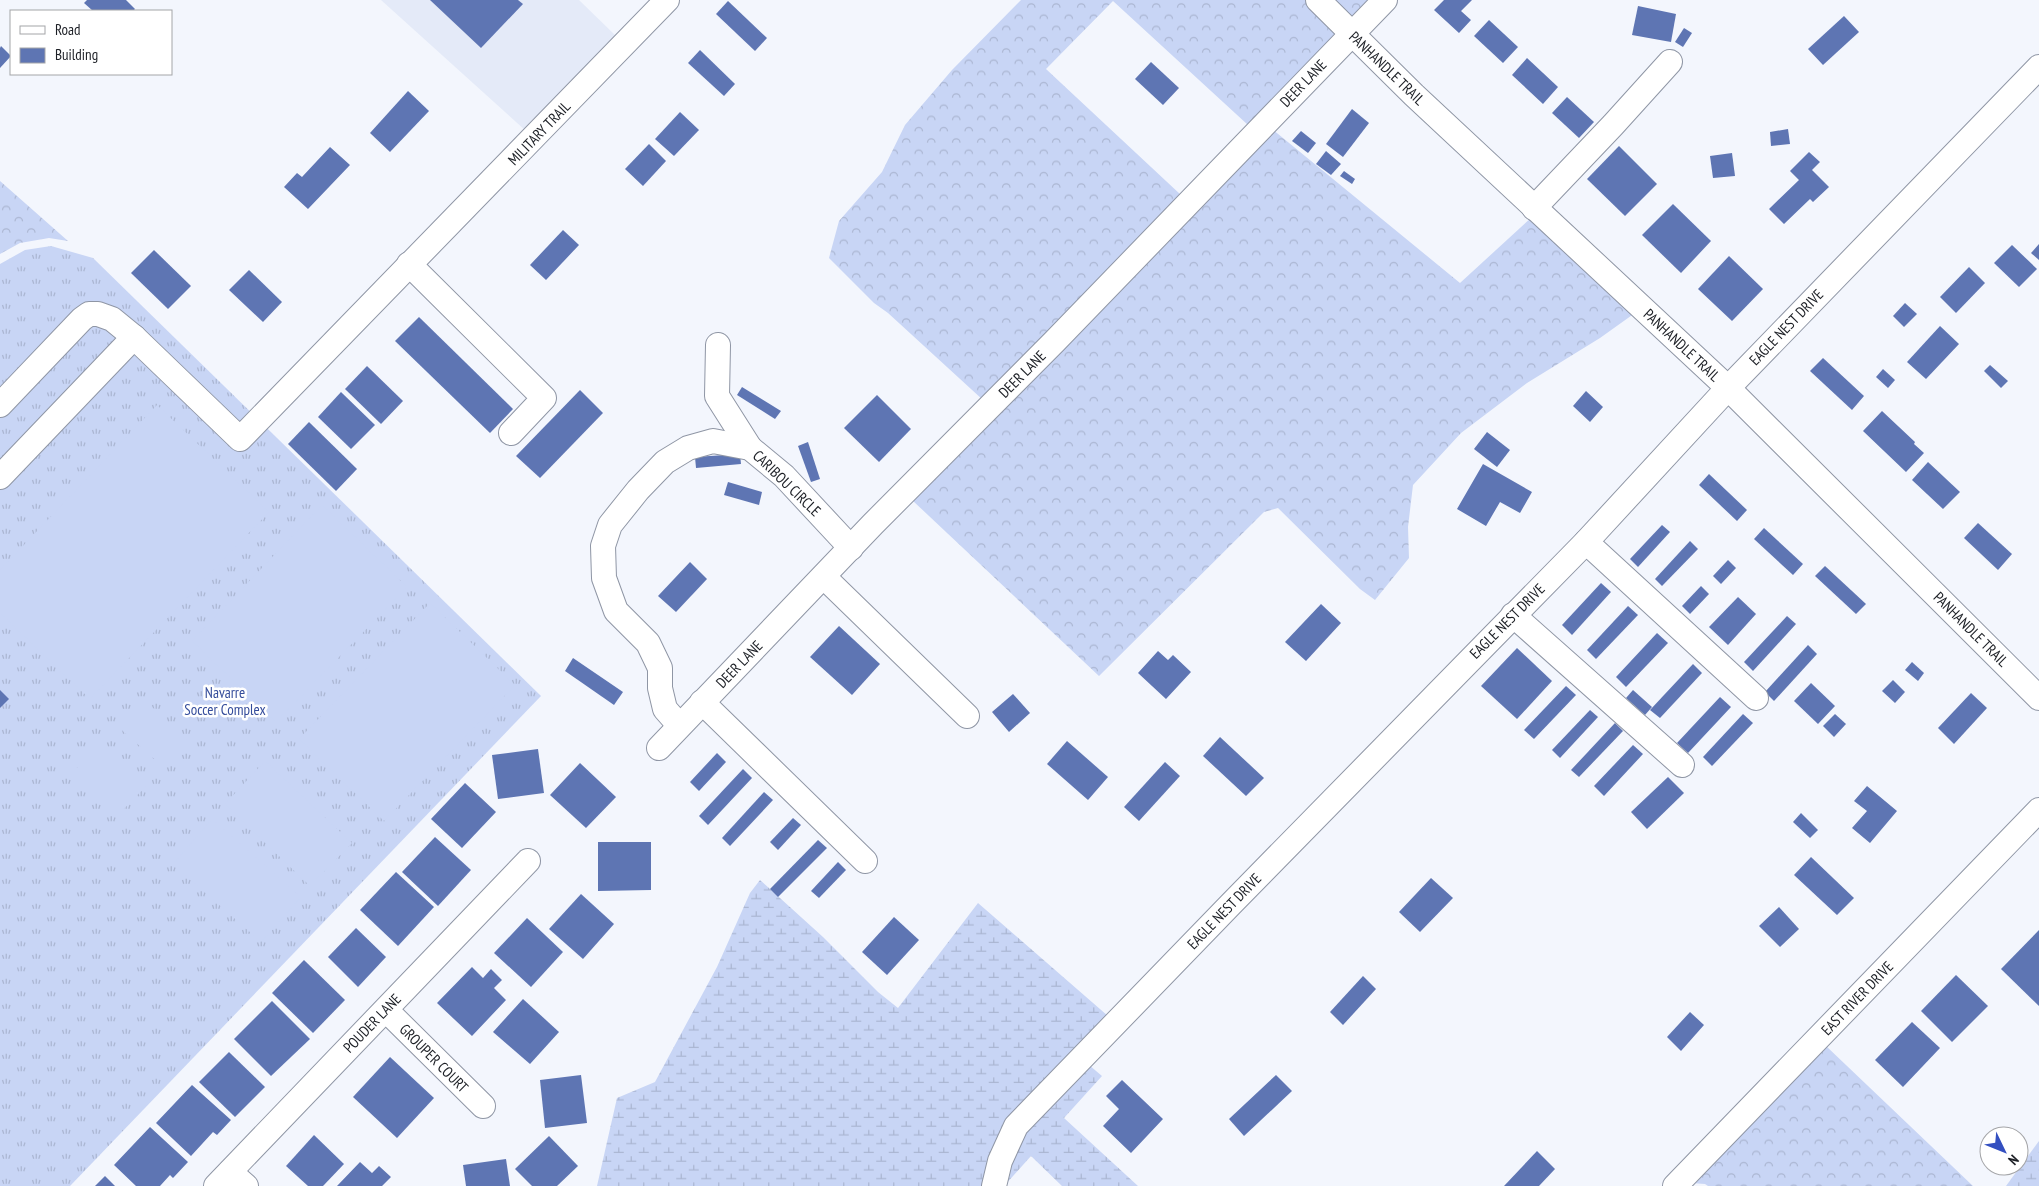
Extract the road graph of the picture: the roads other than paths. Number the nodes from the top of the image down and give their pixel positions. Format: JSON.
{"nodes":[{"id":1,"x":667,"y":0,"type":"edge"},
{"id":2,"x":1318,"y":0,"type":"edge"},
{"id":3,"x":1385,"y":0,"type":"edge"},
{"id":4,"x":1352,"y":33,"type":"junction"},
{"id":5,"x":1670,"y":62,"type":"dead end"},
{"id":6,"x":2039,"y":67,"type":"edge"},
{"id":7,"x":1534,"y":208,"type":"junction"},
{"id":8,"x":409,"y":264,"type":"junction"},
{"id":9,"x":134,"y":337,"type":"junction"},
{"id":10,"x":718,"y":345,"type":"dead end"},
{"id":11,"x":1728,"y":388,"type":"junction"},
{"id":12,"x":0,"y":404,"type":"edge"},
{"id":13,"x":511,"y":433,"type":"dead end"},
{"id":14,"x":750,"y":448,"type":"junction"},
{"id":15,"x":0,"y":477,"type":"edge"},
{"id":16,"x":1586,"y":542,"type":"junction"},
{"id":17,"x":851,"y":548,"type":"junction"},
{"id":18,"x":824,"y":577,"type":"junction"},
{"id":19,"x":1512,"y":615,"type":"junction"},
{"id":20,"x":1756,"y":698,"type":"dead end"},
{"id":21,"x":2039,"y":698,"type":"edge"},
{"id":22,"x":702,"y":702,"type":"junction"},
{"id":23,"x":967,"y":716,"type":"dead end"},
{"id":24,"x":679,"y":725,"type":"junction"},
{"id":25,"x":659,"y":748,"type":"dead end"},
{"id":26,"x":1682,"y":765,"type":"dead end"},
{"id":27,"x":2039,"y":810,"type":"edge"},
{"id":28,"x":865,"y":860,"type":"dead end"},
{"id":29,"x":528,"y":861,"type":"dead end"},
{"id":30,"x":386,"y":1010,"type":"junction"},
{"id":31,"x":483,"y":1106,"type":"dead end"},
{"id":32,"x":231,"y":1181,"type":"edge"},
{"id":33,"x":994,"y":1186,"type":"edge"},
{"id":34,"x":1675,"y":1186,"type":"edge"}],
"edges":[{"from":1,"to":8,"type":"street","name":"MILITARY TRAIL"},
{"from":2,"to":4,"type":"street","name":"PANHANDLE TRAIL"},
{"from":3,"to":4,"type":"street","name":"DEER LANE"},
{"from":4,"to":7,"type":"street","name":"PANHANDLE TRAIL"},
{"from":4,"to":17,"type":"street","name":"DEER LANE"},
{"from":5,"to":7,"type":"street"},
{"from":6,"to":11,"type":"street","name":"EAGLE NEST DRIVE"},
{"from":7,"to":11,"type":"street","name":"PANHANDLE TRAIL"},
{"from":8,"to":9,"type":"street","name":"MILITARY TRAIL"},
{"from":8,"to":13,"type":"street"},
{"from":9,"to":12,"type":"street"},
{"from":9,"to":15,"type":"street"},
{"from":10,"to":14,"type":"street"},
{"from":11,"to":16,"type":"street","name":"EAGLE NEST DRIVE"},
{"from":11,"to":21,"type":"street","name":"PANHANDLE TRAIL"},
{"from":14,"to":17,"type":"street","name":"CARIBOU CIRCLE"},
{"from":14,"to":24,"type":"street","name":"CARIBOU CIRCLE"},
{"from":16,"to":19,"type":"street","name":"EAGLE NEST DRIVE"},
{"from":16,"to":20,"type":"street"},
{"from":17,"to":18,"type":"street","name":"DEER LANE"},
{"from":18,"to":22,"type":"street","name":"DEER LANE"},
{"from":18,"to":23,"type":"street"},
{"from":19,"to":26,"type":"street"},
{"from":19,"to":33,"type":"street","name":"EAGLE NEST DRIVE"},
{"from":22,"to":24,"type":"street","name":"DEER LANE"},
{"from":22,"to":28,"type":"street"},
{"from":24,"to":25,"type":"street","name":"DEER LANE"},
{"from":27,"to":34,"type":"street","name":"EAST RIVER DRIVE"},
{"from":29,"to":30,"type":"street","name":"POUDER LANE"},
{"from":30,"to":31,"type":"street","name":"GROUPER COURT"},
{"from":30,"to":32,"type":"street","name":"POUDER LANE"}]}
